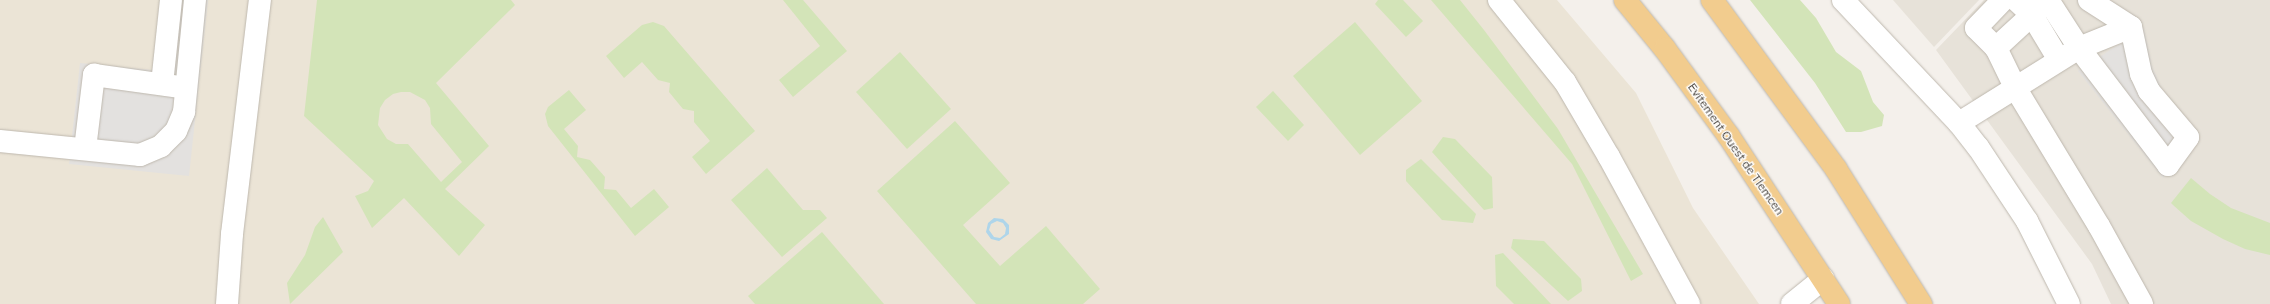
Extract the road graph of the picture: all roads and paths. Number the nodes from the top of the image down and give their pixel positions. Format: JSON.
{"nodes":[{"id":1,"x":171,"y":0,"type":"edge"},
{"id":2,"x":196,"y":0,"type":"edge"},
{"id":3,"x":260,"y":0,"type":"edge"},
{"id":4,"x":1499,"y":0,"type":"edge"},
{"id":5,"x":1625,"y":0,"type":"edge"},
{"id":6,"x":1712,"y":0,"type":"edge"},
{"id":7,"x":1844,"y":0,"type":"edge"},
{"id":8,"x":2003,"y":0,"type":"edge"},
{"id":9,"x":2016,"y":0,"type":"edge"},
{"id":10,"x":2048,"y":0,"type":"edge"},
{"id":11,"x":2089,"y":0,"type":"edge"},
{"id":12,"x":2032,"y":15,"type":"junction"},
{"id":13,"x":2131,"y":27,"type":"junction"},
{"id":14,"x":1996,"y":48,"type":"junction"},
{"id":15,"x":2079,"y":48,"type":"junction"},
{"id":16,"x":2059,"y":60,"type":"junction"},
{"id":17,"x":162,"y":84,"type":"junction"},
{"id":18,"x":186,"y":88,"type":"junction"},
{"id":19,"x":2016,"y":89,"type":"junction"},
{"id":20,"x":1959,"y":123,"type":"junction"},
{"id":21,"x":0,"y":141,"type":"edge"},
{"id":22,"x":85,"y":149,"type":"junction"},
{"id":23,"x":1823,"y":279,"type":"junction"},
{"id":24,"x":227,"y":304,"type":"edge"},
{"id":25,"x":1689,"y":304,"type":"edge"},
{"id":26,"x":1792,"y":304,"type":"edge"},
{"id":27,"x":1839,"y":304,"type":"edge"},
{"id":28,"x":1921,"y":304,"type":"edge"},
{"id":29,"x":2068,"y":304,"type":"edge"},
{"id":30,"x":2142,"y":304,"type":"edge"}],
"edges":[{"from":1,"to":17,"type":"street"},
{"from":2,"to":18,"type":"street"},
{"from":3,"to":24,"type":"street"},
{"from":4,"to":25,"type":"street"},
{"from":5,"to":23,"type":"highway","name":"Evitement Ouest de Tlemcen"},
{"from":6,"to":28,"type":"highway"},
{"from":7,"to":20,"type":"street"},
{"from":8,"to":14,"type":"street"},
{"from":9,"to":12,"type":"street"},
{"from":10,"to":12,"type":"street"},
{"from":10,"to":15,"type":"street"},
{"from":11,"to":13,"type":"street"},
{"from":12,"to":14,"type":"street"},
{"from":12,"to":16,"type":"street"},
{"from":13,"to":15,"type":"street"},
{"from":13,"to":15,"type":"street"},
{"from":14,"to":19,"type":"street"},
{"from":15,"to":16,"type":"street"},
{"from":16,"to":19,"type":"street"},
{"from":17,"to":18,"type":"street"},
{"from":17,"to":22,"type":"street"},
{"from":18,"to":22,"type":"street"},
{"from":19,"to":20,"type":"street"},
{"from":19,"to":30,"type":"street"},
{"from":20,"to":29,"type":"street"},
{"from":21,"to":22,"type":"street"},
{"from":23,"to":26,"type":"street"},
{"from":23,"to":27,"type":"highway","name":"Evitement Ouest de Tlemcen"}]}
